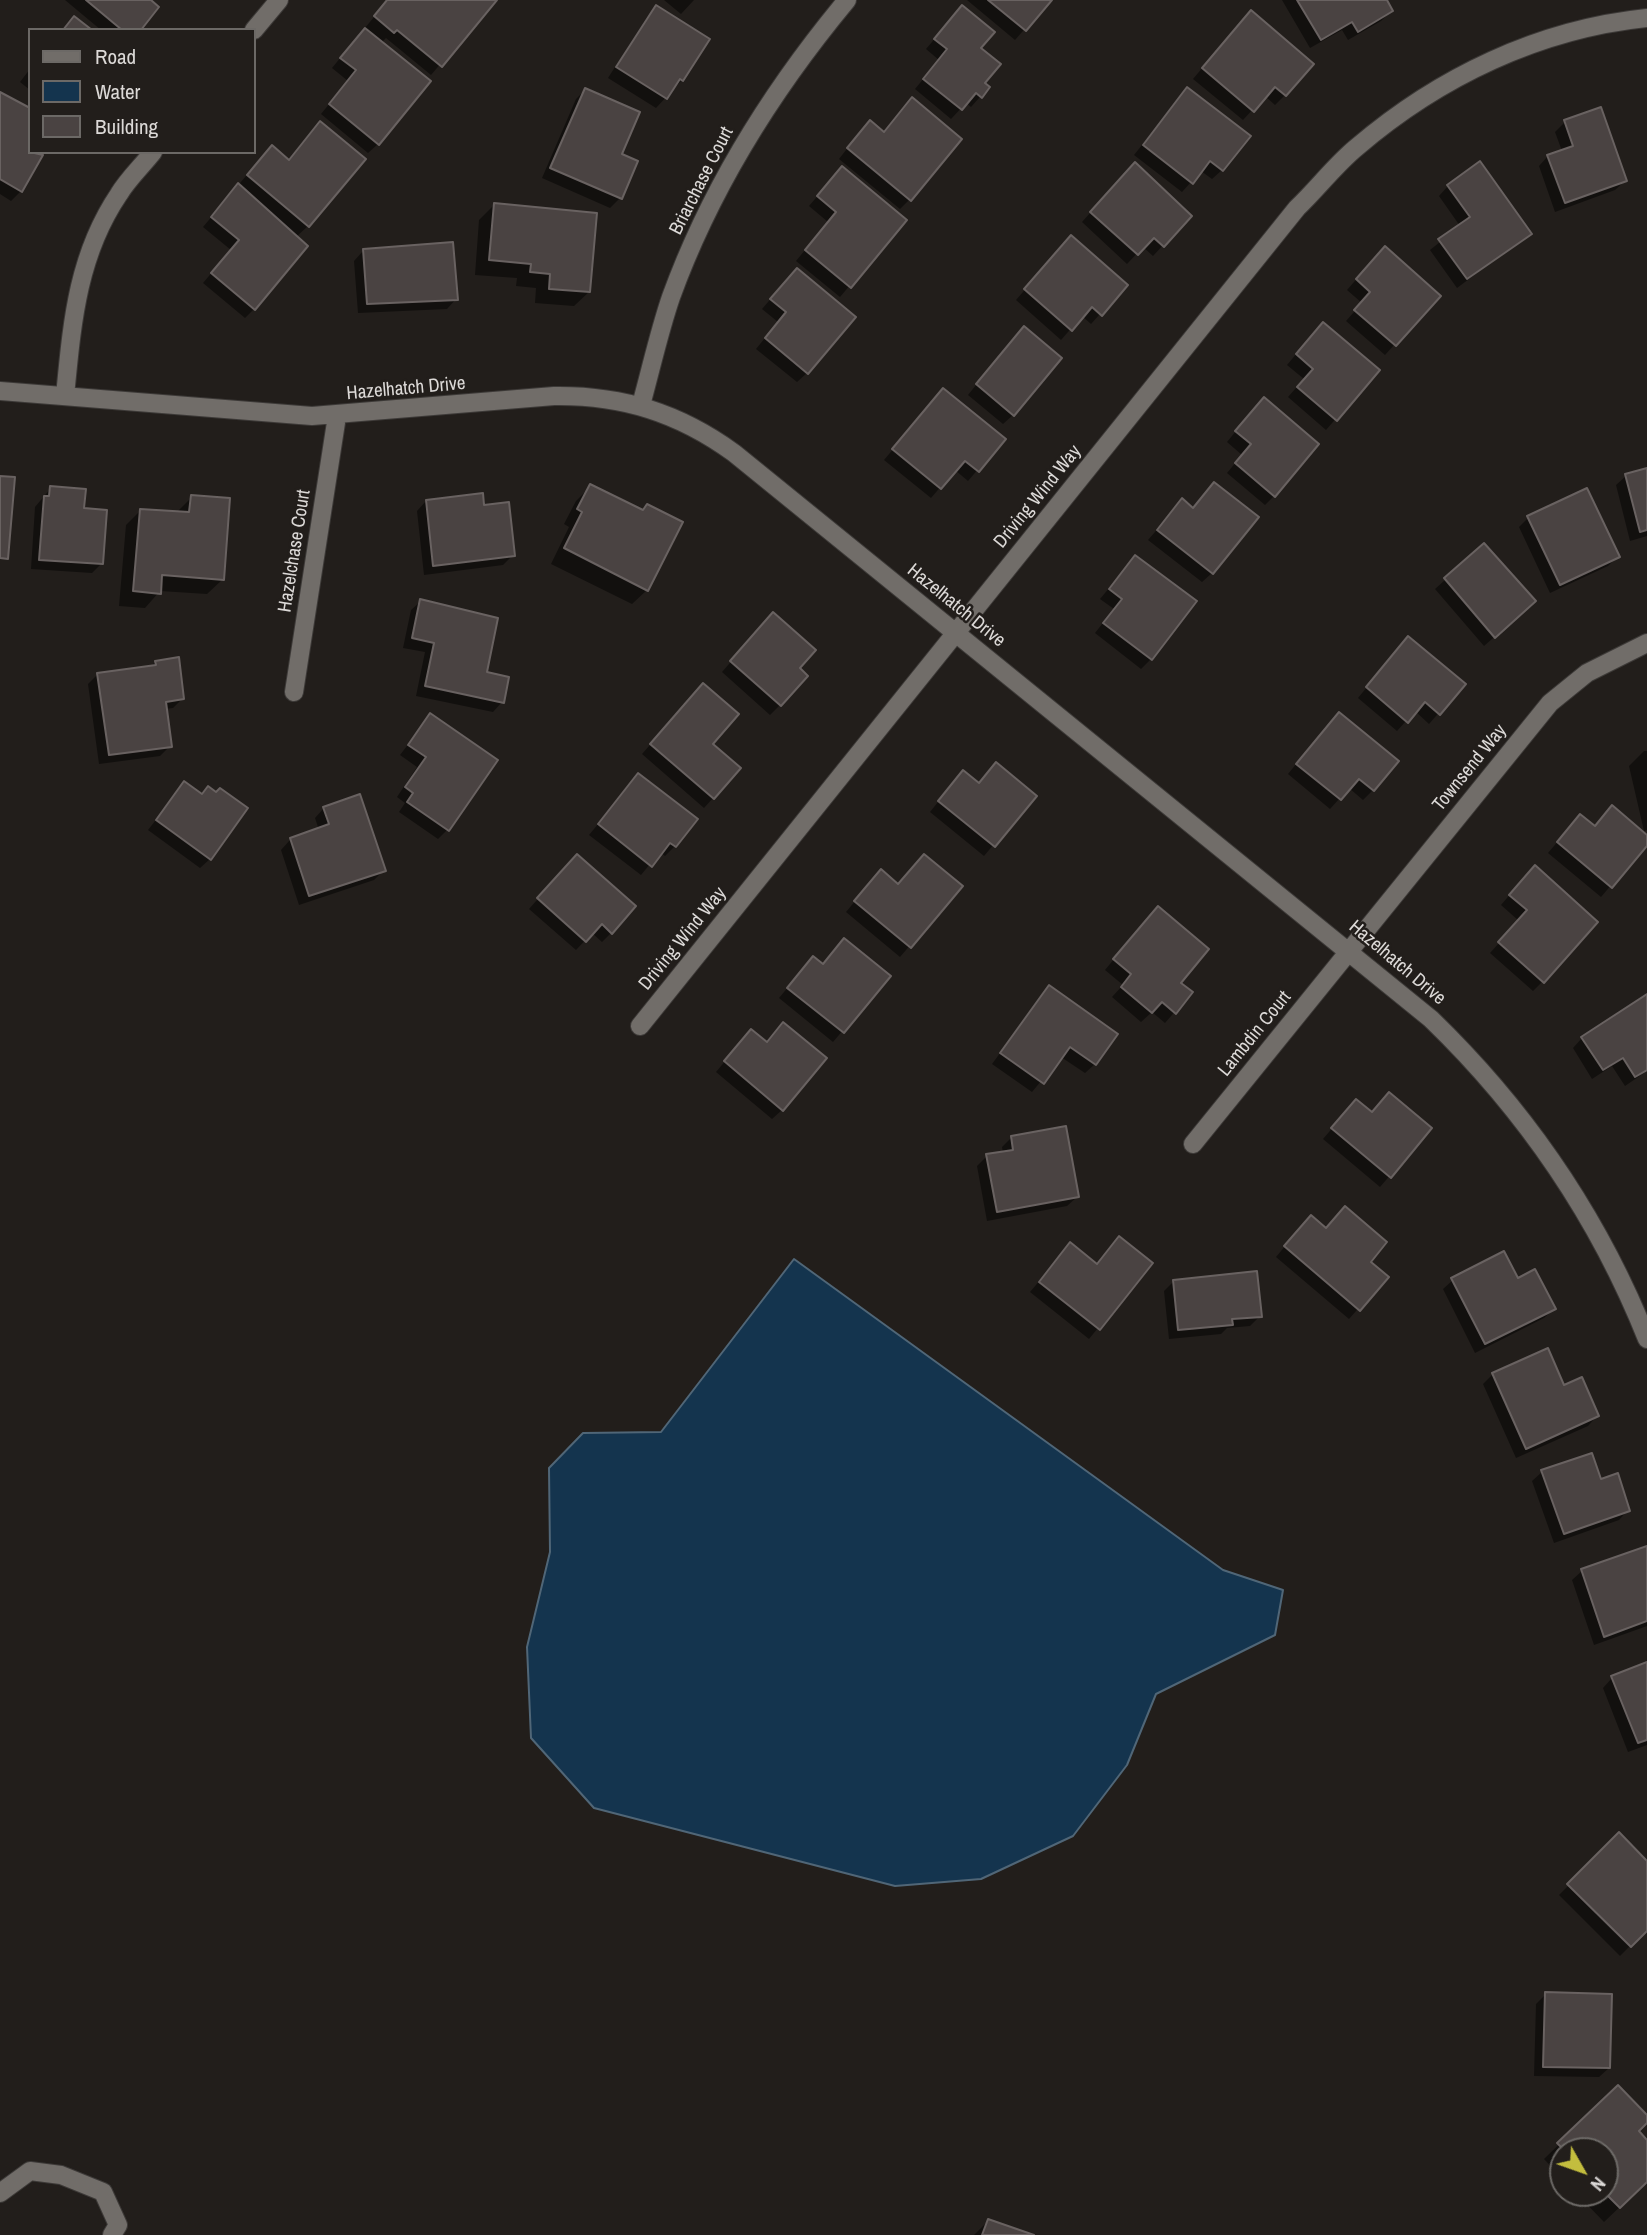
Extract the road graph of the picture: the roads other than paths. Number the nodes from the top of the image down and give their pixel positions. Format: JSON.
{"nodes":[{"id":1,"x":279,"y":0,"type":"edge"},
{"id":2,"x":847,"y":0,"type":"edge"},
{"id":3,"x":1647,"y":18,"type":"edge"},
{"id":4,"x":256,"y":28,"type":"edge"},
{"id":5,"x":151,"y":154,"type":"edge"},
{"id":6,"x":0,"y":391,"type":"edge"},
{"id":7,"x":65,"y":396,"type":"junction"},
{"id":8,"x":641,"y":405,"type":"junction"},
{"id":9,"x":337,"y":416,"type":"junction"},
{"id":10,"x":957,"y":633,"type":"junction"},
{"id":11,"x":1647,"y":643,"type":"edge"},
{"id":12,"x":294,"y":692,"type":"dead end"},
{"id":13,"x":1350,"y":950,"type":"junction"},
{"id":14,"x":640,"y":1026,"type":"dead end"},
{"id":15,"x":1193,"y":1143,"type":"dead end"},
{"id":16,"x":1647,"y":1339,"type":"edge"},
{"id":17,"x":0,"y":2193,"type":"edge"},
{"id":18,"x":112,"y":2235,"type":"edge"}],
"edges":[{"from":1,"to":4,"type":"street"},
{"from":2,"to":8,"type":"street","name":"Briarchase Court"},
{"from":3,"to":10,"type":"street","name":"Driving Wind Way"},
{"from":5,"to":7,"type":"street"},
{"from":6,"to":7,"type":"street","name":"Hazelhatch Drive"},
{"from":7,"to":9,"type":"street","name":"Hazelhatch Drive"},
{"from":8,"to":9,"type":"street","name":"Hazelhatch Drive"},
{"from":8,"to":10,"type":"street","name":"Hazelhatch Drive"},
{"from":9,"to":12,"type":"street","name":"Hazelchase Court"},
{"from":10,"to":13,"type":"street","name":"Hazelhatch Drive"},
{"from":10,"to":14,"type":"street","name":"Driving Wind Way"},
{"from":11,"to":13,"type":"street","name":"Townsend Way"},
{"from":13,"to":15,"type":"street","name":"Lambdin Court"},
{"from":13,"to":16,"type":"street","name":"Hazelhatch Drive"},
{"from":17,"to":18,"type":"street"}]}
